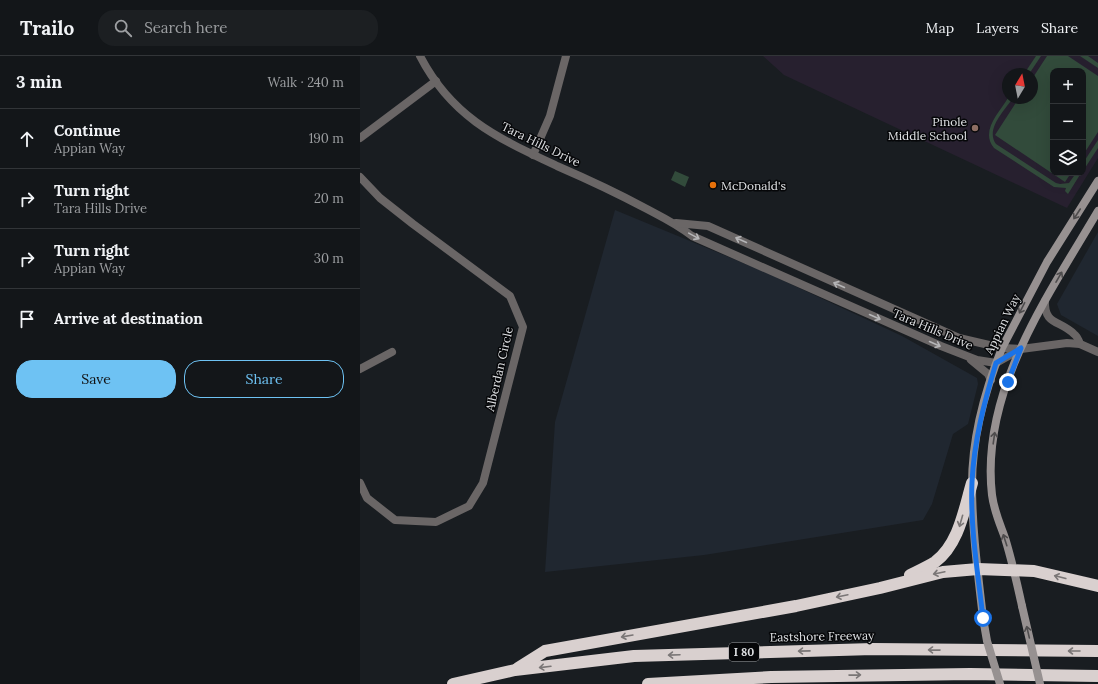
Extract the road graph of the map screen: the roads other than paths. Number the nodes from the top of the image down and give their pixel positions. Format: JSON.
{"nodes":[{"id":1,"x":420,"y":56,"type":"edge"},
{"id":2,"x":566,"y":56,"type":"edge"},
{"id":3,"x":436,"y":82,"type":"junction"},
{"id":4,"x":360,"y":138,"type":"edge"},
{"id":5,"x":533,"y":155,"type":"junction"},
{"id":6,"x":360,"y":177,"type":"edge"},
{"id":7,"x":1098,"y":181,"type":"edge"},
{"id":8,"x":1098,"y":211,"type":"edge"},
{"id":9,"x":676,"y":223,"type":"junction"},
{"id":10,"x":1045,"y":301,"type":"junction"},
{"id":11,"x":1080,"y":344,"type":"junction"},
{"id":12,"x":1002,"y":348,"type":"junction"},
{"id":13,"x":1021,"y":348,"type":"junction"},
{"id":14,"x":392,"y":352,"type":"dead end"},
{"id":15,"x":1098,"y":352,"type":"edge"},
{"id":16,"x":962,"y":354,"type":"junction"},
{"id":17,"x":996,"y":363,"type":"junction"},
{"id":18,"x":360,"y":369,"type":"edge"},
{"id":19,"x":991,"y":380,"type":"junction"},
{"id":20,"x":360,"y":482,"type":"edge"},
{"id":21,"x":972,"y":483,"type":"junction"},
{"id":22,"x":978,"y":569,"type":"junction"},
{"id":23,"x":1014,"y":569,"type":"junction"},
{"id":24,"x":1098,"y":586,"type":"edge"},
{"id":25,"x":880,"y":588,"type":"junction"},
{"id":26,"x":1098,"y":651,"type":"edge"},
{"id":27,"x":515,"y":670,"type":"junction"},
{"id":28,"x":1098,"y":676,"type":"edge"},
{"id":29,"x":1098,"y":680,"type":"edge"},
{"id":30,"x":453,"y":684,"type":"edge"},
{"id":31,"x":648,"y":684,"type":"edge"},
{"id":32,"x":1000,"y":684,"type":"edge"},
{"id":33,"x":1040,"y":684,"type":"edge"},
{"id":34,"x":1064,"y":684,"type":"edge"}],
"edges":[{"from":1,"to":3,"type":"street","name":"Tara Hills Drive"},
{"from":2,"to":5,"type":"street"},
{"from":3,"to":4,"type":"street"},
{"from":3,"to":5,"type":"street","name":"Tara Hills Drive"},
{"from":5,"to":9,"type":"street","name":"Tara Hills Drive"},
{"from":6,"to":20,"type":"street","name":"Alberdan Circle"},
{"from":7,"to":12,"type":"main road","name":"Appian Way","one_way":true},
{"from":10,"to":8,"type":"main road","one_way":true},
{"from":12,"to":9,"type":"street","name":"Tara Hills Drive","one_way":true},
{"from":9,"to":16,"type":"street","name":"Tara Hills Drive","one_way":true},
{"from":10,"to":11,"type":"street"},
{"from":10,"to":13,"type":"main road"},
{"from":11,"to":13,"type":"street","name":"Tara Hills Drive"},
{"from":11,"to":15,"type":"street"},
{"from":12,"to":13,"type":"street","name":"Tara Hills Drive"},
{"from":12,"to":17,"type":"main road","name":"Appian Way"},
{"from":13,"to":17,"type":"street"},
{"from":23,"to":13,"type":"main road","one_way":true},
{"from":14,"to":18,"type":"street"},
{"from":16,"to":17,"type":"street","name":"Tara Hills Drive"},
{"from":16,"to":19,"type":"street"},
{"from":17,"to":19,"type":"main road","name":"Appian Way"},
{"from":19,"to":21,"type":"main road","name":"Appian Way"},
{"from":21,"to":22,"type":"main road","name":"Appian Way"},
{"from":21,"to":25,"type":"highway","one_way":true},
{"from":22,"to":23,"type":"highway"},
{"from":22,"to":25,"type":"highway","one_way":true},
{"from":22,"to":32,"type":"main road","name":"Appian Way","bridge":true},
{"from":24,"to":23,"type":"highway","one_way":true},
{"from":33,"to":23,"type":"main road","one_way":true,"bridge":true},
{"from":25,"to":27,"type":"highway","one_way":true},
{"from":26,"to":27,"type":"highway","name":"Eastshore Freeway","number":"I 80","one_way":true},
{"from":27,"to":30,"type":"highway","name":"Eastshore Freeway","number":"I 80"},
{"from":31,"to":28,"type":"highway","number":"I 80","one_way":true},
{"from":29,"to":34,"type":"highway"}]}
